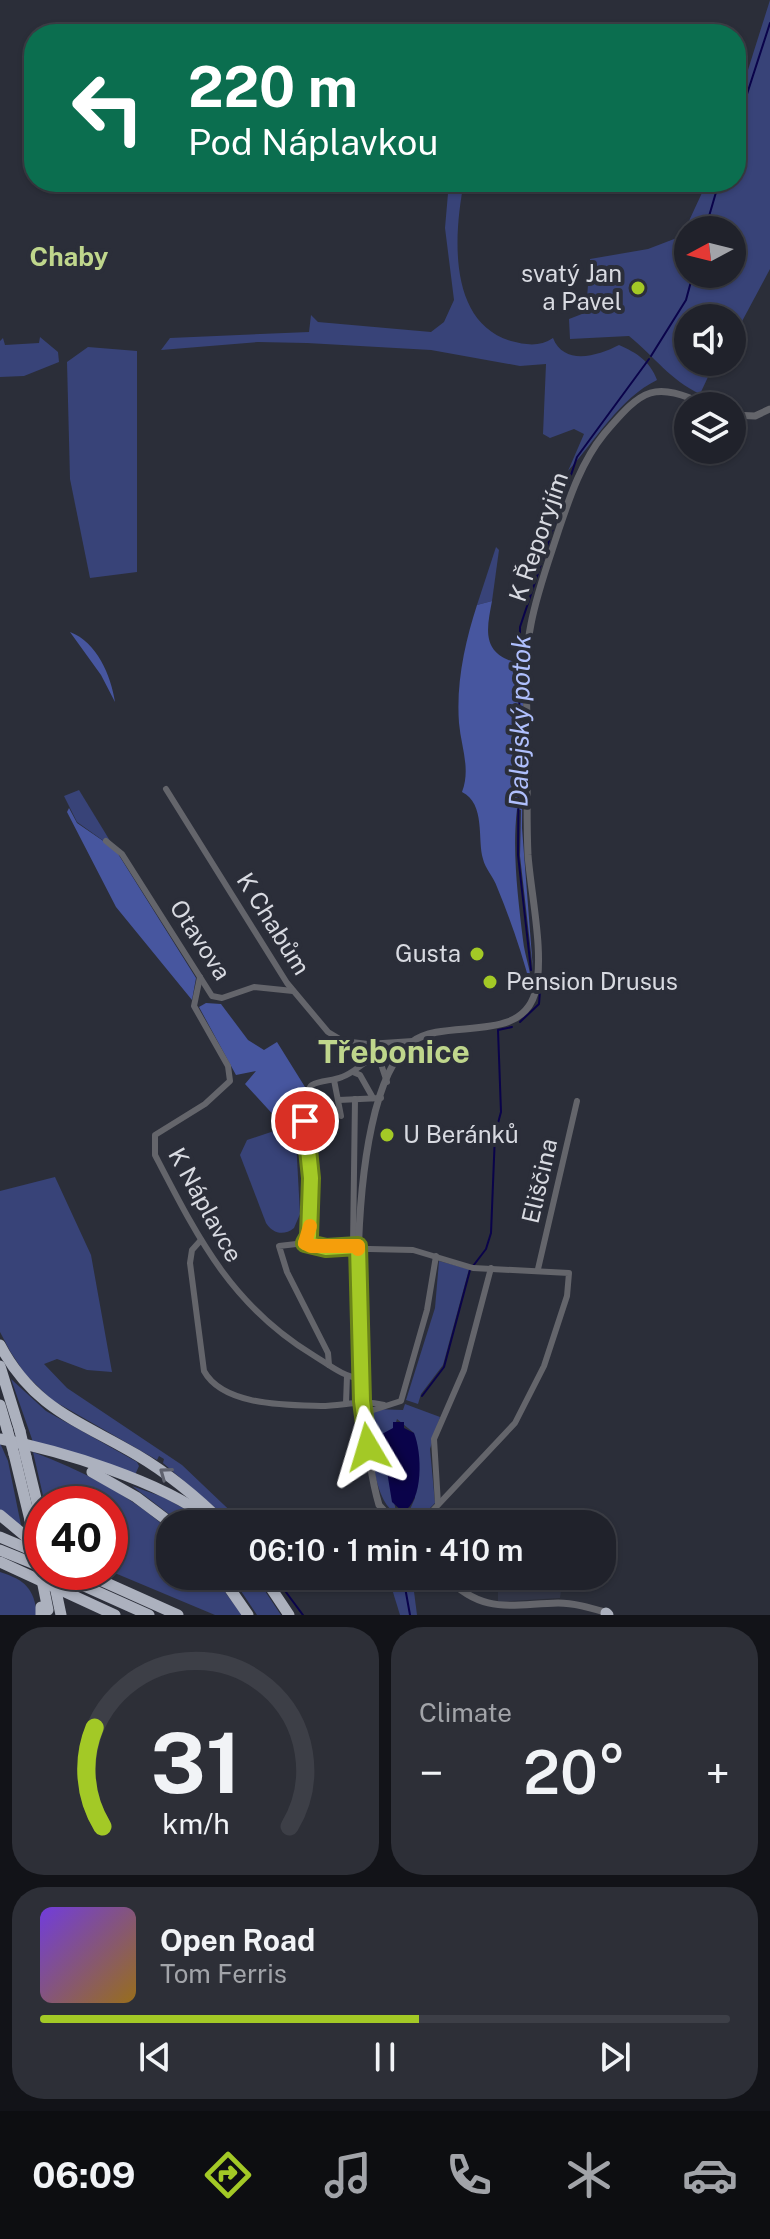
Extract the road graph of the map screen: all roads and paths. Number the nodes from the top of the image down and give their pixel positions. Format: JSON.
{"nodes":[{"id":1,"x":677,"y":392,"type":"edge"},
{"id":2,"x":770,"y":409,"type":"edge"},
{"id":3,"x":746,"y":416,"type":"edge"},
{"id":4,"x":166,"y":789,"type":"dead end"},
{"id":5,"x":106,"y":841,"type":"dead end"},
{"id":6,"x":200,"y":977,"type":"junction"},
{"id":7,"x":293,"y":991,"type":"junction"},
{"id":8,"x":413,"y":1041,"type":"junction"},
{"id":9,"x":376,"y":1044,"type":"junction"},
{"id":10,"x":378,"y":1056,"type":"junction"},
{"id":11,"x":353,"y":1072,"type":"junction"},
{"id":12,"x":334,"y":1080,"type":"junction"},
{"id":13,"x":387,"y":1082,"type":"junction"},
{"id":14,"x":377,"y":1098,"type":"junction"},
{"id":15,"x":355,"y":1099,"type":"junction"},
{"id":16,"x":339,"y":1100,"type":"junction"},
{"id":17,"x":577,"y":1101,"type":"dead end"},
{"id":18,"x":341,"y":1116,"type":"dead end"},
{"id":19,"x":201,"y":1240,"type":"junction"},
{"id":20,"x":305,"y":1243,"type":"junction"},
{"id":21,"x":356,"y":1246,"type":"junction"},
{"id":22,"x":436,"y":1256,"type":"junction"},
{"id":23,"x":491,"y":1268,"type":"junction"},
{"id":24,"x":538,"y":1269,"type":"junction"},
{"id":25,"x":0,"y":1345,"type":"edge"},
{"id":26,"x":329,"y":1365,"type":"junction"},
{"id":27,"x":0,"y":1366,"type":"edge"},
{"id":28,"x":347,"y":1376,"type":"junction"},
{"id":29,"x":362,"y":1379,"type":"junction"},
{"id":30,"x":362,"y":1401,"type":"junction"},
{"id":31,"x":346,"y":1403,"type":"junction"},
{"id":32,"x":0,"y":1405,"type":"edge"},
{"id":33,"x":384,"y":1405,"type":"junction"},
{"id":34,"x":364,"y":1413,"type":"junction"},
{"id":35,"x":3,"y":1434,"type":"edge"},
{"id":36,"x":24,"y":1453,"type":"junction"},
{"id":37,"x":30,"y":1486,"type":"edge"},
{"id":38,"x":438,"y":1504,"type":"junction"},
{"id":39,"x":193,"y":1510,"type":"edge"},
{"id":40,"x":208,"y":1510,"type":"edge"},
{"id":41,"x":384,"y":1510,"type":"edge"},
{"id":42,"x":433,"y":1510,"type":"edge"},
{"id":43,"x":156,"y":1513,"type":"edge"},
{"id":44,"x":0,"y":1515,"type":"edge"},
{"id":45,"x":0,"y":1537,"type":"edge"},
{"id":46,"x":24,"y":1540,"type":"edge"},
{"id":47,"x":24,"y":1549,"type":"edge"},
{"id":48,"x":0,"y":1550,"type":"edge"},
{"id":49,"x":24,"y":1555,"type":"edge"},
{"id":50,"x":0,"y":1565,"type":"edge"},
{"id":51,"x":43,"y":1590,"type":"edge"},
{"id":52,"x":56,"y":1590,"type":"edge"},
{"id":53,"x":93,"y":1590,"type":"edge"},
{"id":54,"x":122,"y":1590,"type":"edge"},
{"id":55,"x":231,"y":1590,"type":"edge"},
{"id":56,"x":272,"y":1590,"type":"edge"},
{"id":57,"x":462,"y":1590,"type":"edge"},
{"id":58,"x":45,"y":1612,"type":"edge"},
{"id":59,"x":609,"y":1614,"type":"edge"},
{"id":60,"x":61,"y":1615,"type":"edge"},
{"id":61,"x":115,"y":1615,"type":"edge"},
{"id":62,"x":149,"y":1615,"type":"edge"},
{"id":63,"x":178,"y":1615,"type":"edge"},
{"id":64,"x":248,"y":1615,"type":"edge"},
{"id":65,"x":289,"y":1615,"type":"edge"}],
"edges":[{"from":1,"to":8,"type":"street","name":"K Řeporyjím"},
{"from":2,"to":3,"type":"street"},
{"from":4,"to":7,"type":"street","name":"K Chabům"},
{"from":5,"to":6,"type":"street","name":"Otavova"},
{"from":6,"to":7,"type":"street","name":"Otavova"},
{"from":6,"to":19,"type":"street","name":"K Náplavce"},
{"from":7,"to":9,"type":"street","name":"K Chabům"},
{"from":8,"to":9,"type":"street","name":"K Chabům"},
{"from":8,"to":13,"type":"street"},
{"from":9,"to":10,"type":"street"},
{"from":10,"to":11,"type":"street"},
{"from":10,"to":13,"type":"street"},
{"from":11,"to":12,"type":"street"},
{"from":11,"to":14,"type":"street"},
{"from":12,"to":16,"type":"street"},
{"from":12,"to":20,"type":"street"},
{"from":13,"to":14,"type":"street"},
{"from":14,"to":15,"type":"street"},
{"from":14,"to":21,"type":"street"},
{"from":15,"to":16,"type":"street"},
{"from":15,"to":21,"type":"street"},
{"from":16,"to":18,"type":"street"},
{"from":17,"to":24,"type":"street","name":"Eliščina"},
{"from":19,"to":26,"type":"street","name":"K Náplavce"},
{"from":19,"to":31,"type":"street"},
{"from":20,"to":21,"type":"street"},
{"from":20,"to":26,"type":"street"},
{"from":21,"to":22,"type":"street"},
{"from":21,"to":29,"type":"street"},
{"from":22,"to":23,"type":"street"},
{"from":22,"to":33,"type":"street"},
{"from":23,"to":24,"type":"street"},
{"from":23,"to":38,"type":"street"},
{"from":24,"to":38,"type":"street"},
{"from":40,"to":25,"type":"highway","one_way":true},
{"from":26,"to":28,"type":"street","name":"K Náplavce"},
{"from":27,"to":36,"type":"highway","bridge":true},
{"from":28,"to":29,"type":"street","name":"K Náplavce"},
{"from":28,"to":31,"type":"street"},
{"from":29,"to":30,"type":"street"},
{"from":30,"to":31,"type":"street"},
{"from":30,"to":33,"type":"street"},
{"from":30,"to":34,"type":"street"},
{"from":32,"to":35,"type":"highway"},
{"from":33,"to":34,"type":"street"},
{"from":34,"to":41,"type":"street"},
{"from":35,"to":36,"type":"highway","bridge":true},
{"from":35,"to":36,"type":"highway"},
{"from":36,"to":37,"type":"highway"},
{"from":36,"to":39,"type":"highway"},
{"from":36,"to":43,"type":"highway"},
{"from":38,"to":42,"type":"street"},
{"from":44,"to":46,"type":"highway"},
{"from":45,"to":47,"type":"highway"},
{"from":48,"to":49,"type":"highway"},
{"from":50,"to":61,"type":"highway"},
{"from":51,"to":58,"type":"highway","bridge":true},
{"from":52,"to":60,"type":"highway","bridge":true},
{"from":53,"to":62,"type":"highway"},
{"from":54,"to":63,"type":"highway"},
{"from":55,"to":64,"type":"highway"},
{"from":56,"to":65,"type":"highway"},
{"from":57,"to":59,"type":"street"}]}
